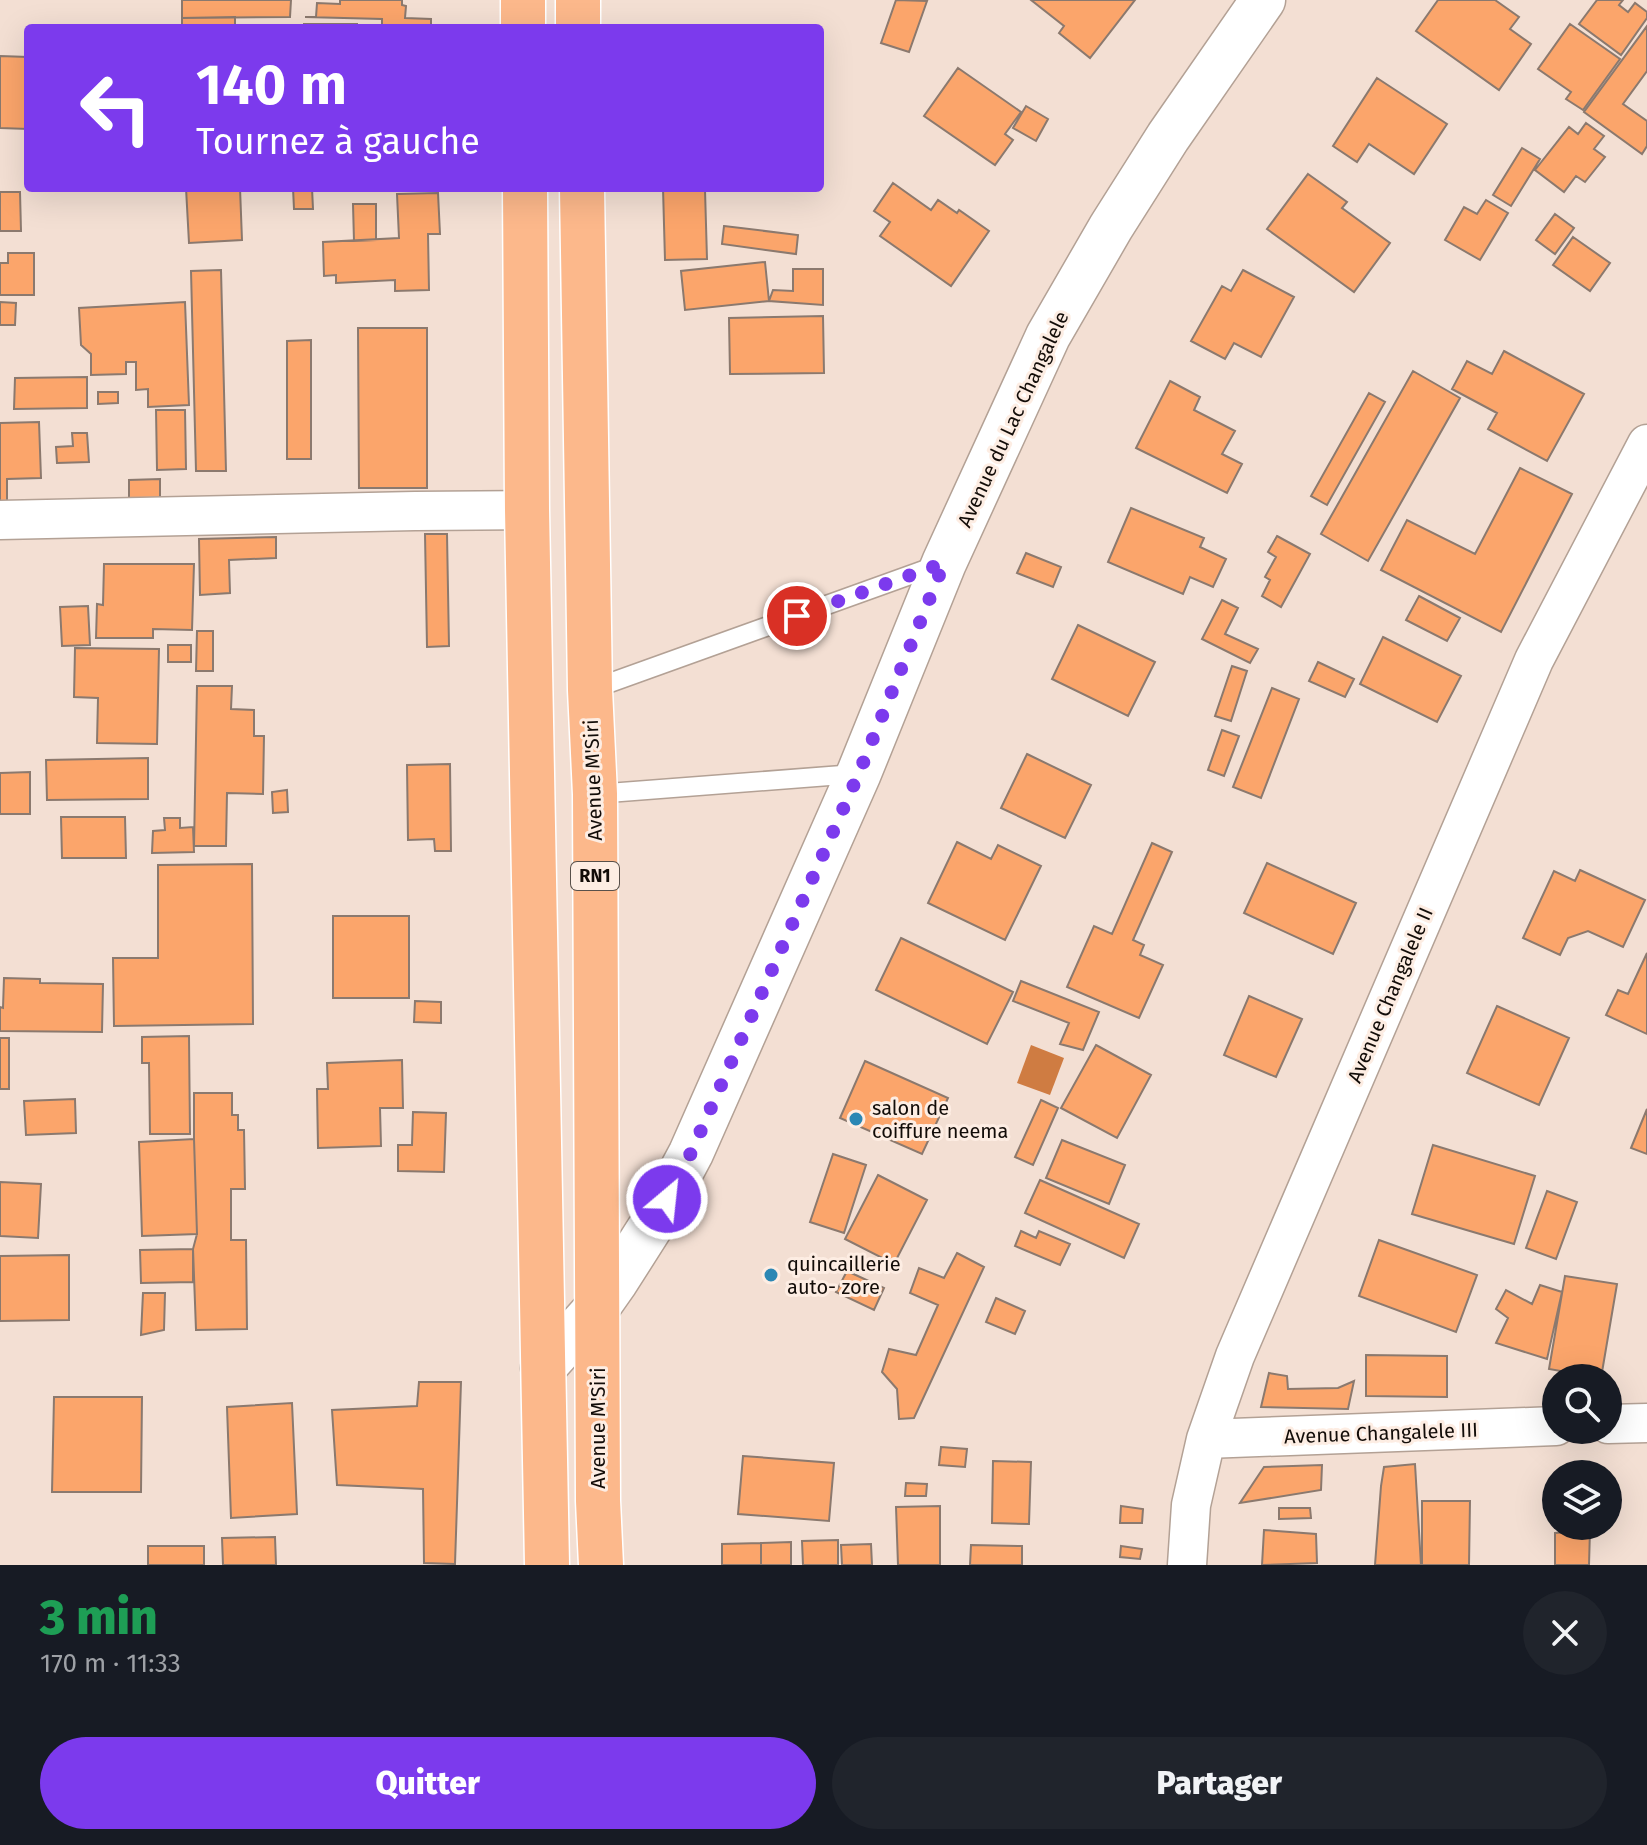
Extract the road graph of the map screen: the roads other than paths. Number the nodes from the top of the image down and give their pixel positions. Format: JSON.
{"nodes":[{"id":1,"x":523,"y":0,"type":"edge"},
{"id":2,"x":578,"y":0,"type":"edge"},
{"id":3,"x":1263,"y":0,"type":"edge"},
{"id":4,"x":523,"y":24,"type":"edge"},
{"id":5,"x":578,"y":24,"type":"edge"},
{"id":6,"x":525,"y":192,"type":"edge"},
{"id":7,"x":582,"y":192,"type":"edge"},
{"id":8,"x":1647,"y":444,"type":"edge"},
{"id":9,"x":527,"y":510,"type":"junction"},
{"id":10,"x":0,"y":520,"type":"edge"},
{"id":11,"x":944,"y":563,"type":"junction"},
{"id":12,"x":590,"y":690,"type":"junction"},
{"id":13,"x":859,"y":773,"type":"junction"},
{"id":14,"x":595,"y":794,"type":"junction"},
{"id":15,"x":597,"y":1308,"type":"junction"},
{"id":16,"x":543,"y":1368,"type":"junction"},
{"id":17,"x":1647,"y":1423,"type":"edge"},
{"id":18,"x":1622,"y":1424,"type":"edge"},
{"id":19,"x":1542,"y":1427,"type":"edge"},
{"id":20,"x":1206,"y":1439,"type":"junction"},
{"id":21,"x":547,"y":1565,"type":"edge"},
{"id":22,"x":601,"y":1565,"type":"edge"},
{"id":23,"x":1187,"y":1565,"type":"edge"}],
"edges":[{"from":1,"to":4,"type":"highway"},
{"from":2,"to":5,"type":"highway"},
{"from":3,"to":11,"type":"street","name":"Avenue du Lac Changalele"},
{"from":6,"to":9,"type":"highway"},
{"from":7,"to":12,"type":"highway","name":"Avenue M'Siri","number":"RN1"},
{"from":8,"to":20,"type":"street","name":"Avenue Changalele II"},
{"from":9,"to":10,"type":"street"},
{"from":9,"to":16,"type":"highway"},
{"from":11,"to":12,"type":"lane"},
{"from":11,"to":13,"type":"street","name":"Avenue du Lac Changalele"},
{"from":12,"to":14,"type":"highway","name":"Avenue M'Siri","number":"RN1"},
{"from":13,"to":14,"type":"lane"},
{"from":13,"to":15,"type":"street","name":"Avenue du Lac Changalele"},
{"from":14,"to":15,"type":"highway","name":"Avenue M'Siri","number":"RN1"},
{"from":15,"to":16,"type":"street","name":"Avenue du Lac Changalele"},
{"from":15,"to":22,"type":"highway","name":"Avenue M'Siri","number":"RN1"},
{"from":16,"to":21,"type":"highway"},
{"from":17,"to":18,"type":"street"},
{"from":19,"to":20,"type":"street","name":"Avenue Changalele III"},
{"from":20,"to":23,"type":"street","name":"Avenue Changalele II"}]}
